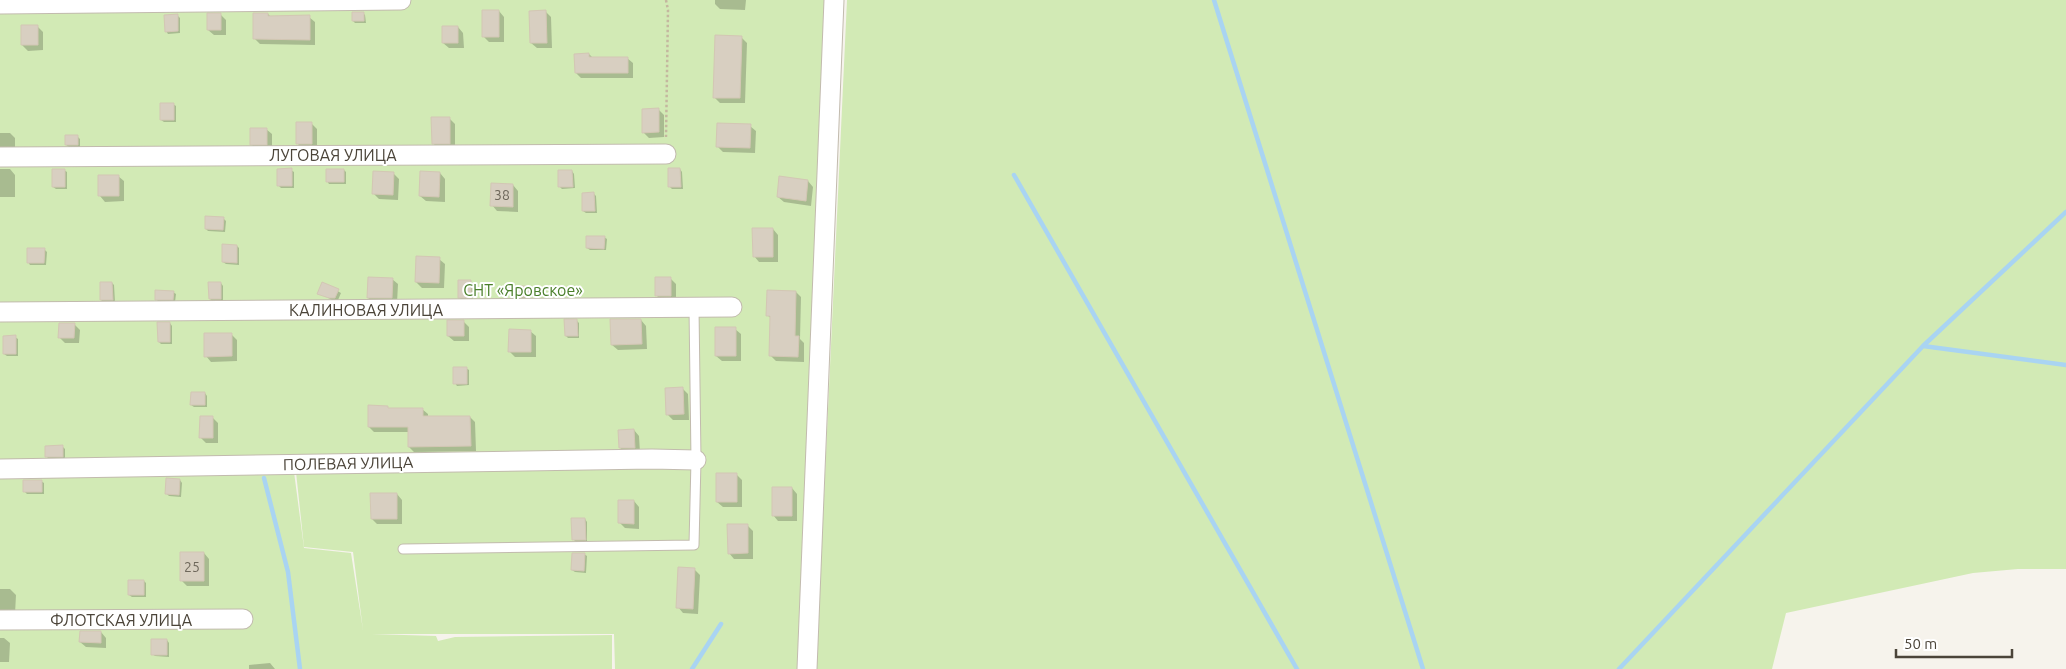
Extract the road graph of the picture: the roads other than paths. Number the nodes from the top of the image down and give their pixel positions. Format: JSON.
{"nodes":[{"id":1,"x":401,"y":0,"type":"edge"},
{"id":2,"x":834,"y":0,"type":"edge"},
{"id":3,"x":0,"y":4,"type":"edge"},
{"id":4,"x":666,"y":154,"type":"road end"},
{"id":5,"x":0,"y":158,"type":"edge"},
{"id":6,"x":732,"y":307,"type":"dead end"},
{"id":7,"x":694,"y":308,"type":"junction"},
{"id":8,"x":0,"y":312,"type":"edge"},
{"id":9,"x":696,"y":460,"type":"junction"},
{"id":10,"x":0,"y":469,"type":"edge"},
{"id":11,"x":403,"y":549,"type":"dead end"},
{"id":12,"x":243,"y":619,"type":"dead end"},
{"id":13,"x":0,"y":620,"type":"edge"},
{"id":14,"x":807,"y":669,"type":"edge"}],
"edges":[{"from":1,"to":3,"type":"street"},
{"from":2,"to":14,"type":"street"},
{"from":4,"to":5,"type":"street","name":"ЛУГОВАЯ УЛИЦА"},
{"from":6,"to":7,"type":"street","name":"КАЛИНОВАЯ УЛИЦА"},
{"from":7,"to":8,"type":"street","name":"КАЛИНОВАЯ УЛИЦА"},
{"from":7,"to":9,"type":"lane"},
{"from":9,"to":10,"type":"street","name":"ПОЛЕВАЯ УЛИЦА"},
{"from":9,"to":11,"type":"lane"},
{"from":12,"to":13,"type":"street","name":"ФЛОТСКАЯ УЛИЦА"}]}
